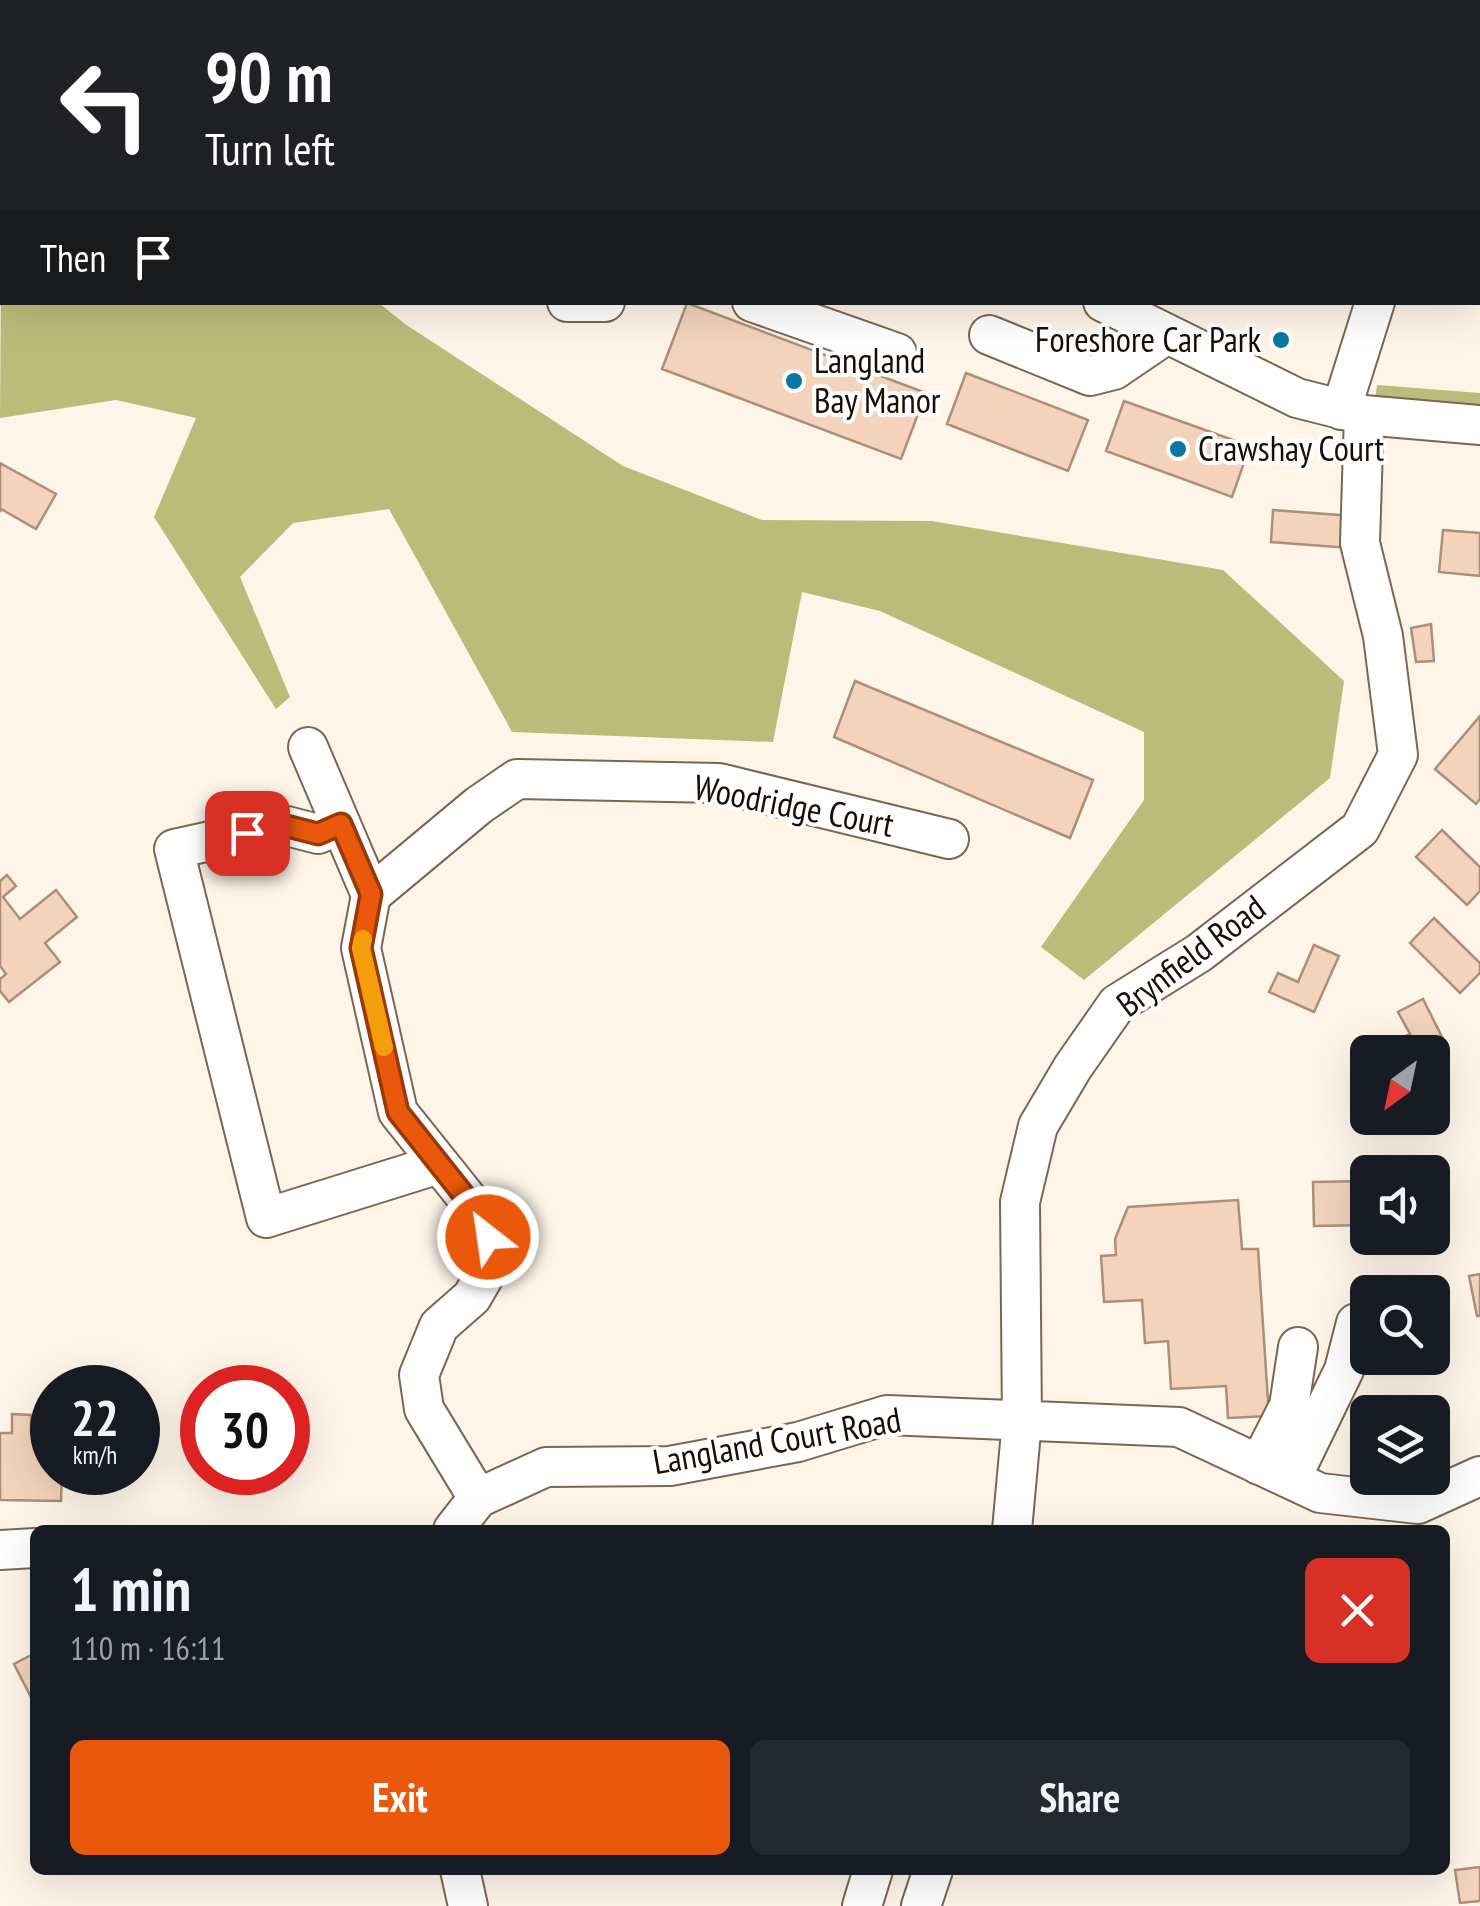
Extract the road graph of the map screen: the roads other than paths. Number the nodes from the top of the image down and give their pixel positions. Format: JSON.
{"nodes":[{"id":1,"x":761,"y":305,"type":"edge"},
{"id":2,"x":1109,"y":305,"type":"edge"},
{"id":3,"x":1374,"y":305,"type":"edge"},
{"id":4,"x":1168,"y":334,"type":"junction"},
{"id":5,"x":989,"y":336,"type":"dead end"},
{"id":6,"x":897,"y":353,"type":"dead end"},
{"id":7,"x":1352,"y":413,"type":"junction"},
{"id":8,"x":1480,"y":424,"type":"edge"},
{"id":9,"x":308,"y":747,"type":"dead end"},
{"id":10,"x":341,"y":824,"type":"junction"},
{"id":11,"x":949,"y":839,"type":"dead end"},
{"id":12,"x":371,"y":894,"type":"junction"},
{"id":13,"x":440,"y":1164,"type":"junction"},
{"id":14,"x":1350,"y":1346,"type":"edge"},
{"id":15,"x":1298,"y":1347,"type":"dead end"},
{"id":16,"x":1022,"y":1421,"type":"junction"},
{"id":17,"x":1275,"y":1472,"type":"junction"},
{"id":18,"x":1480,"y":1476,"type":"edge"},
{"id":19,"x":478,"y":1498,"type":"junction"},
{"id":20,"x":457,"y":1525,"type":"edge"},
{"id":21,"x":1012,"y":1525,"type":"edge"},
{"id":22,"x":30,"y":1548,"type":"edge"},
{"id":23,"x":0,"y":1550,"type":"edge"},
{"id":24,"x":461,"y":1875,"type":"edge"},
{"id":25,"x":871,"y":1875,"type":"edge"},
{"id":26,"x":932,"y":1875,"type":"edge"},
{"id":27,"x":468,"y":1906,"type":"edge"},
{"id":28,"x":862,"y":1906,"type":"edge"},
{"id":29,"x":921,"y":1906,"type":"edge"}],
"edges":[{"from":1,"to":6,"type":"street"},
{"from":2,"to":4,"type":"street"},
{"from":3,"to":7,"type":"street","name":"Brynfield Road"},
{"from":4,"to":5,"type":"street"},
{"from":4,"to":7,"type":"street"},
{"from":7,"to":8,"type":"street"},
{"from":7,"to":16,"type":"street","name":"Brynfield Road"},
{"from":9,"to":10,"type":"street"},
{"from":10,"to":12,"type":"street"},
{"from":10,"to":13,"type":"street"},
{"from":11,"to":12,"type":"street","name":"Woodridge Court"},
{"from":12,"to":13,"type":"street"},
{"from":13,"to":19,"type":"street"},
{"from":14,"to":17,"type":"street"},
{"from":15,"to":17,"type":"street"},
{"from":16,"to":17,"type":"street","name":"Langland Court Road"},
{"from":16,"to":19,"type":"street","name":"Langland Court Road"},
{"from":16,"to":21,"type":"street","name":"Brynfield Road"},
{"from":17,"to":18,"type":"street","name":"Langland Court Road"},
{"from":19,"to":20,"type":"street","name":"Langland Court Road"},
{"from":22,"to":23,"type":"street"},
{"from":24,"to":27,"type":"street"},
{"from":25,"to":28,"type":"street"},
{"from":26,"to":29,"type":"street"}]}
